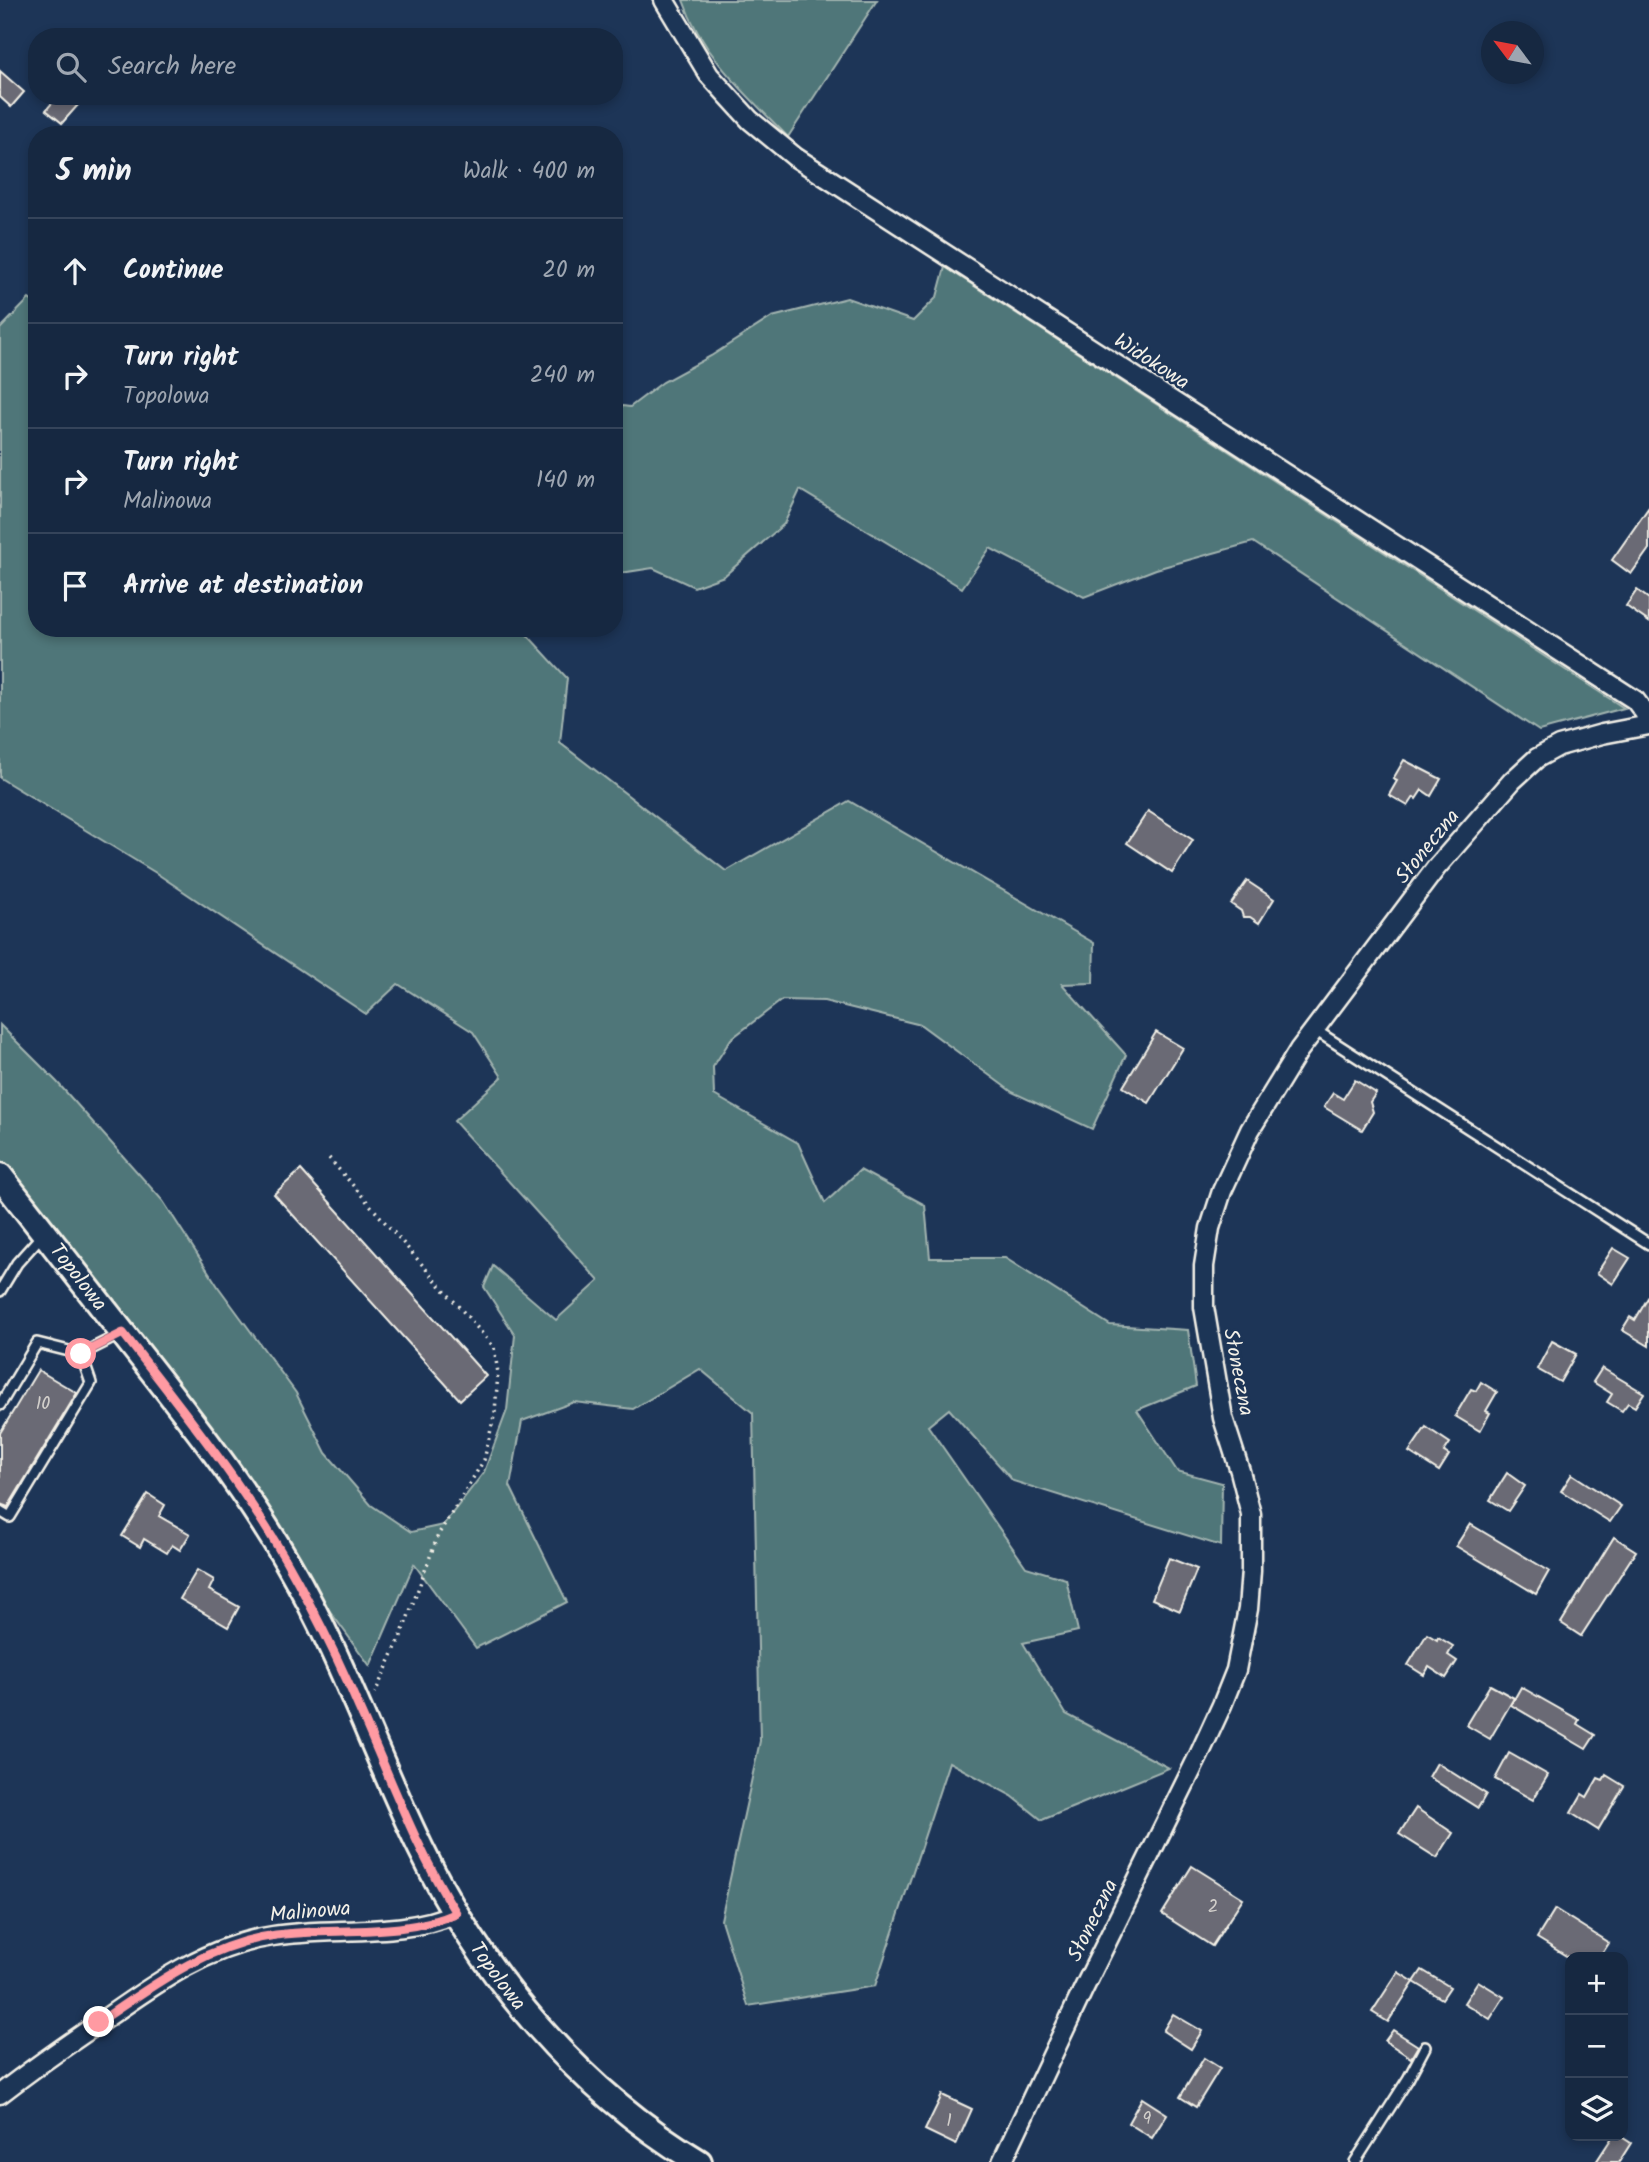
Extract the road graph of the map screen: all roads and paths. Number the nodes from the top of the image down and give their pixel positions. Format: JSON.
{"nodes":[{"id":1,"x":664,"y":0,"type":"edge"},
{"id":2,"x":1649,"y":725,"type":"edge"},
{"id":3,"x":1315,"y":1030,"type":"junction"},
{"id":4,"x":329,"y":1158,"type":"dead end"},
{"id":5,"x":0,"y":1176,"type":"edge"},
{"id":6,"x":44,"y":1232,"type":"junction"},
{"id":7,"x":1649,"y":1244,"type":"edge"},
{"id":8,"x":0,"y":1291,"type":"edge"},
{"id":9,"x":123,"y":1333,"type":"junction"},
{"id":10,"x":81,"y":1354,"type":"junction"},
{"id":11,"x":0,"y":1405,"type":"edge"},
{"id":12,"x":0,"y":1511,"type":"edge"},
{"id":13,"x":359,"y":1708,"type":"junction"},
{"id":14,"x":456,"y":1913,"type":"junction"},
{"id":15,"x":1425,"y":2047,"type":"dead end"},
{"id":16,"x":0,"y":2094,"type":"edge"},
{"id":17,"x":699,"y":2162,"type":"edge"},
{"id":18,"x":1002,"y":2162,"type":"edge"},
{"id":19,"x":1355,"y":2162,"type":"edge"}],
"edges":[{"from":1,"to":2,"type":"street","name":"Widokowa"},
{"from":2,"to":3,"type":"street","name":"Słoneczna"},
{"from":3,"to":7,"type":"lane"},
{"from":3,"to":18,"type":"street","name":"Słoneczna"},
{"from":4,"to":13,"type":"path"},
{"from":5,"to":6,"type":"street","name":"Topolowa"},
{"from":6,"to":8,"type":"lane"},
{"from":6,"to":9,"type":"street","name":"Topolowa"},
{"from":9,"to":10,"type":"lane"},
{"from":9,"to":13,"type":"street","name":"Topolowa"},
{"from":10,"to":11,"type":"lane"},
{"from":10,"to":12,"type":"lane"},
{"from":13,"to":14,"type":"street","name":"Topolowa"},
{"from":14,"to":16,"type":"street","name":"Malinowa"},
{"from":14,"to":17,"type":"street","name":"Topolowa"},
{"from":15,"to":19,"type":"lane"}]}
